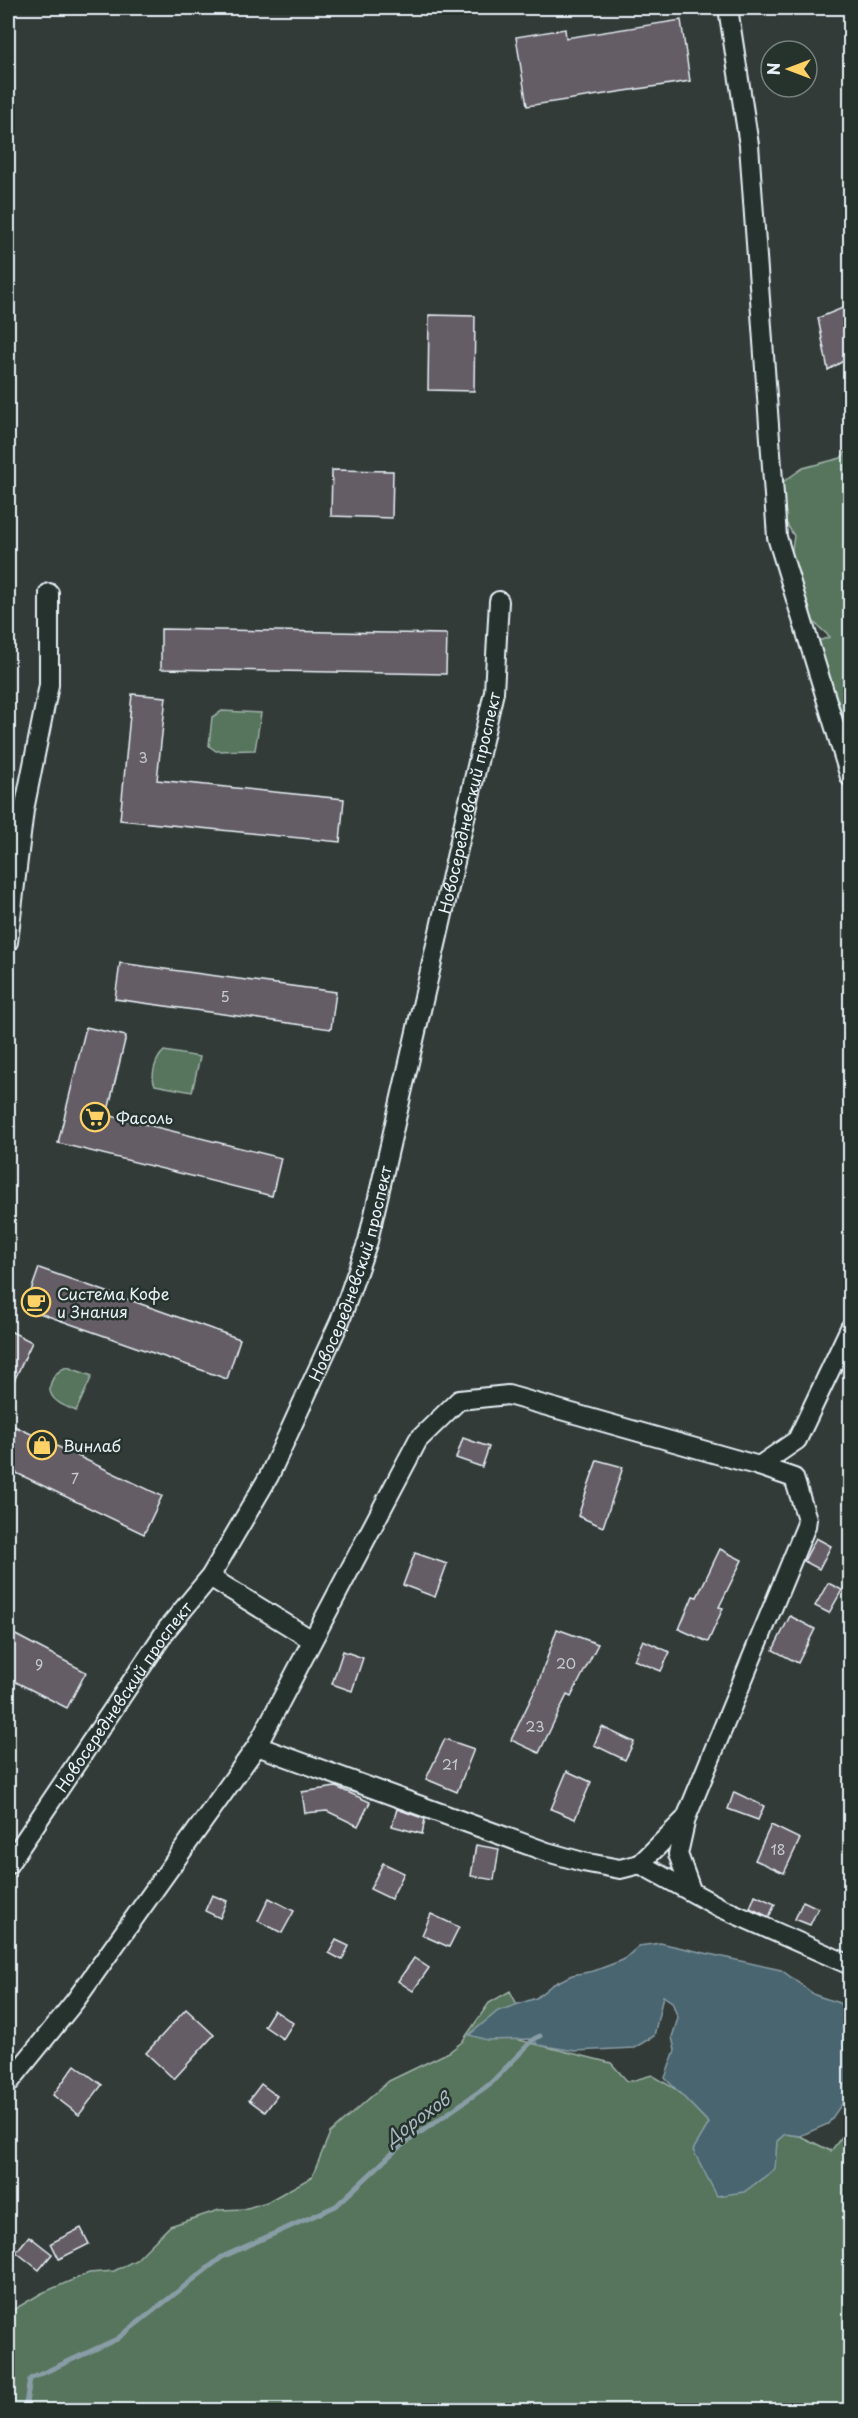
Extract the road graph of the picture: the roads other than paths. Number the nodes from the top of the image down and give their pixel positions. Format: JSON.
{"nodes":[{"id":1,"x":728,"y":8,"type":"edge"},
{"id":2,"x":49,"y":593,"type":"dead end"},
{"id":3,"x":499,"y":601,"type":"dead end"},
{"id":4,"x":850,"y":777,"type":"edge"},
{"id":5,"x":8,"y":942,"type":"edge"},
{"id":6,"x":850,"y":1328,"type":"edge"},
{"id":7,"x":759,"y":1466,"type":"junction"},
{"id":8,"x":210,"y":1577,"type":"junction"},
{"id":9,"x":312,"y":1640,"type":"junction"},
{"id":10,"x":257,"y":1746,"type":"junction"},
{"id":11,"x":686,"y":1818,"type":"junction"},
{"id":12,"x":640,"y":1864,"type":"junction"},
{"id":13,"x":8,"y":1865,"type":"edge"},
{"id":14,"x":691,"y":1890,"type":"junction"},
{"id":15,"x":850,"y":1965,"type":"edge"},
{"id":16,"x":8,"y":2084,"type":"edge"}],
"edges":[{"from":1,"to":4,"type":"street"},
{"from":2,"to":5,"type":"street"},
{"from":3,"to":8,"type":"street","name":"Новосередневский проспект"},
{"from":6,"to":7,"type":"street"},
{"from":7,"to":9,"type":"street"},
{"from":7,"to":11,"type":"street"},
{"from":8,"to":9,"type":"street"},
{"from":8,"to":13,"type":"street","name":"Новосередневский проспект"},
{"from":9,"to":10,"type":"street"},
{"from":10,"to":12,"type":"street"},
{"from":10,"to":16,"type":"street"},
{"from":11,"to":12,"type":"street"},
{"from":11,"to":14,"type":"street"},
{"from":12,"to":14,"type":"street"},
{"from":14,"to":15,"type":"street"}]}
